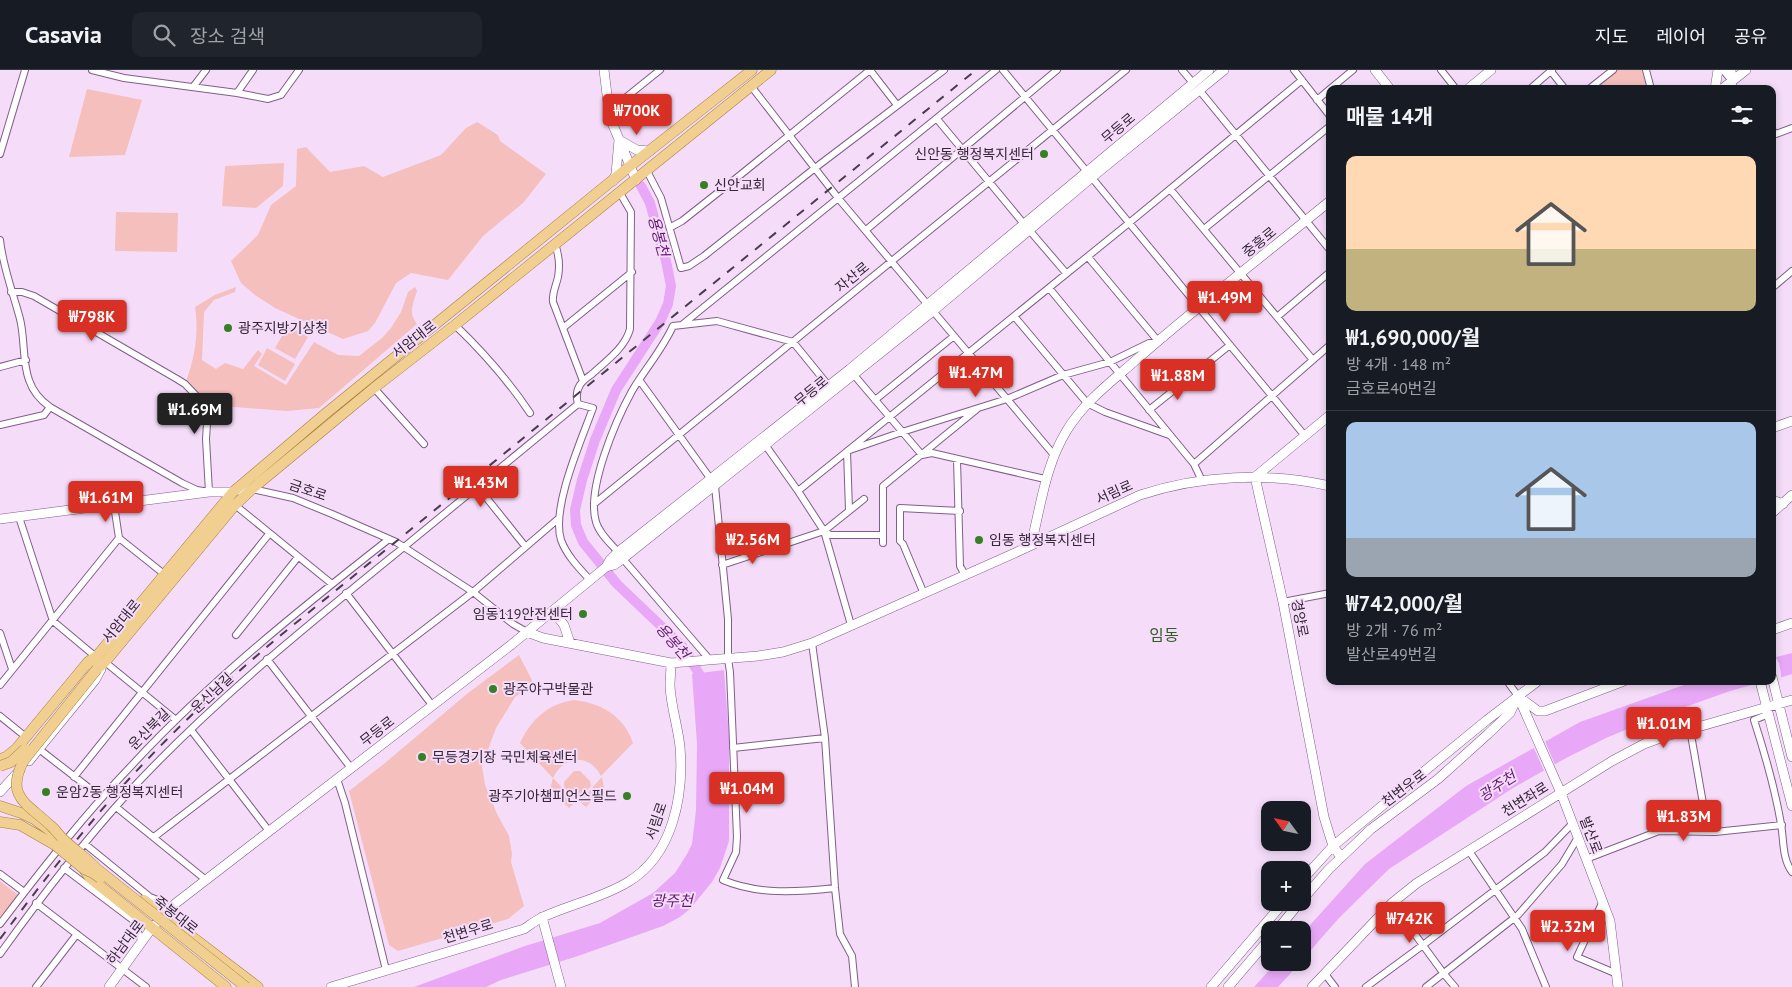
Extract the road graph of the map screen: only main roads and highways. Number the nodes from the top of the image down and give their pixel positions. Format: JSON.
{"nodes":[{"id":1,"x":752,"y":70,"type":"edge"},
{"id":2,"x":771,"y":70,"type":"edge"},
{"id":3,"x":741,"y":73,"type":"edge"},
{"id":4,"x":95,"y":664,"type":"junction"},
{"id":5,"x":2,"y":757,"type":"edge"},
{"id":6,"x":0,"y":766,"type":"edge"},
{"id":7,"x":0,"y":806,"type":"edge"},
{"id":8,"x":0,"y":812,"type":"edge"},
{"id":9,"x":0,"y":822,"type":"edge"},
{"id":10,"x":58,"y":841,"type":"junction"},
{"id":11,"x":88,"y":866,"type":"junction"},
{"id":12,"x":226,"y":987,"type":"edge"},
{"id":13,"x":238,"y":987,"type":"edge"},
{"id":14,"x":246,"y":987,"type":"edge"},
{"id":15,"x":258,"y":987,"type":"edge"}],
"edges":[{"from":1,"to":3,"type":"main road","name":"서암대로"},
{"from":2,"to":4,"type":"main road","name":"서암대로"},
{"from":3,"to":4,"type":"main road","name":"서암대로"},
{"from":4,"to":5,"type":"main road"},
{"from":4,"to":6,"type":"main road","bridge":true},
{"from":4,"to":10,"type":"main road","bridge":true},
{"from":7,"to":10,"type":"main road","bridge":true},
{"from":8,"to":10,"type":"main road"},
{"from":9,"to":10,"type":"main road"},
{"from":10,"to":11,"type":"main road","bridge":true},
{"from":11,"to":12,"type":"main road"},
{"from":11,"to":13,"type":"main road","name":"죽봉대로","bridge":true},
{"from":11,"to":14,"type":"main road","name":"죽봉대로","bridge":true},
{"from":11,"to":15,"type":"main road"}]}
